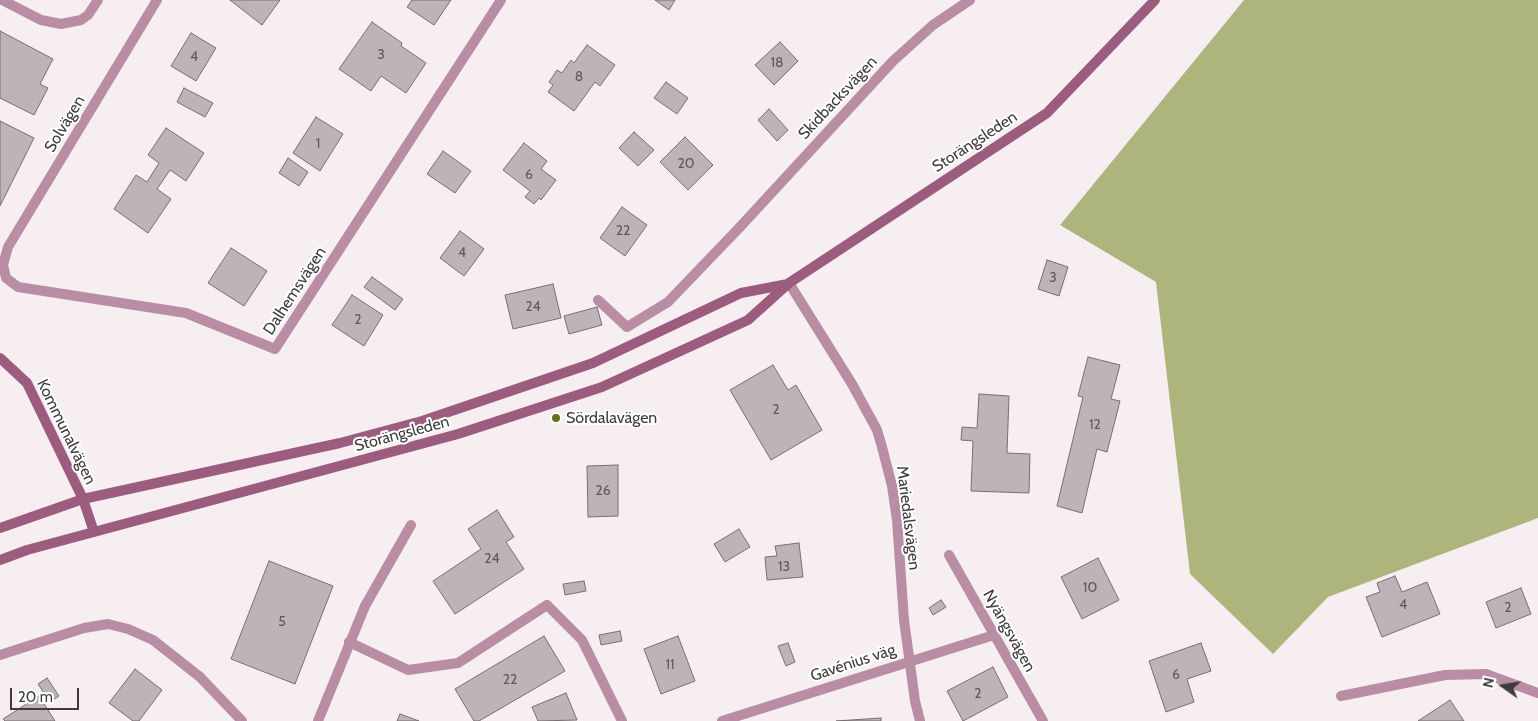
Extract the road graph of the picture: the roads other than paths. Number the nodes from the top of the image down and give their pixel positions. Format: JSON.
{"nodes":[{"id":1,"x":2,"y":0,"type":"edge"},
{"id":2,"x":98,"y":0,"type":"edge"},
{"id":3,"x":157,"y":0,"type":"edge"},
{"id":4,"x":501,"y":0,"type":"edge"},
{"id":5,"x":970,"y":0,"type":"edge"},
{"id":6,"x":1155,"y":0,"type":"edge"},
{"id":7,"x":2,"y":264,"type":"joint"},
{"id":8,"x":789,"y":284,"type":"junction"},
{"id":9,"x":598,"y":300,"type":"dead end"},
{"id":10,"x":0,"y":358,"type":"edge"},
{"id":11,"x":83,"y":499,"type":"junction"},
{"id":12,"x":411,"y":525,"type":"dead end"},
{"id":13,"x":0,"y":528,"type":"edge"},
{"id":14,"x":94,"y":532,"type":"junction"},
{"id":15,"x":949,"y":555,"type":"dead end"},
{"id":16,"x":0,"y":560,"type":"edge"},
{"id":17,"x":994,"y":635,"type":"junction"},
{"id":18,"x":349,"y":642,"type":"junction"},
{"id":19,"x":0,"y":655,"type":"edge"},
{"id":20,"x":910,"y":661,"type":"junction"},
{"id":21,"x":1538,"y":693,"type":"edge"},
{"id":22,"x":1341,"y":696,"type":"dead end"},
{"id":23,"x":242,"y":721,"type":"edge"},
{"id":24,"x":318,"y":721,"type":"edge"},
{"id":25,"x":622,"y":721,"type":"edge"},
{"id":26,"x":722,"y":721,"type":"edge"},
{"id":27,"x":920,"y":721,"type":"edge"},
{"id":28,"x":1043,"y":721,"type":"edge"}],
"edges":[{"from":1,"to":2,"type":"street"},
{"from":3,"to":7,"type":"street","name":"Solvägen"},
{"from":4,"to":7,"type":"street","name":"Dalhemsvägen"},
{"from":5,"to":9,"type":"street","name":"Skidbacksvägen"},
{"from":6,"to":8,"type":"main road","name":"Storängsleden"},
{"from":8,"to":11,"type":"main road","name":"Storängsleden"},
{"from":8,"to":14,"type":"main road","name":"Storängsleden"},
{"from":8,"to":20,"type":"street","name":"Mariedalsvägen"},
{"from":10,"to":11,"type":"main road","name":"Kommunalvägen"},
{"from":11,"to":13,"type":"main road","name":"Storängsleden"},
{"from":11,"to":14,"type":"main road","name":"Kommunalvägen"},
{"from":12,"to":18,"type":"street"},
{"from":14,"to":16,"type":"main road","name":"Storängsleden"},
{"from":15,"to":17,"type":"street","name":"Nyängsvägen"},
{"from":17,"to":20,"type":"street","name":"Gavénius väg"},
{"from":17,"to":28,"type":"street","name":"Nyängsvägen"},
{"from":18,"to":24,"type":"street"},
{"from":18,"to":25,"type":"street"},
{"from":19,"to":23,"type":"street"},
{"from":20,"to":26,"type":"street","name":"Gavénius väg"},
{"from":20,"to":27,"type":"street","name":"Mariedalsvägen"},
{"from":21,"to":22,"type":"street"}]}
